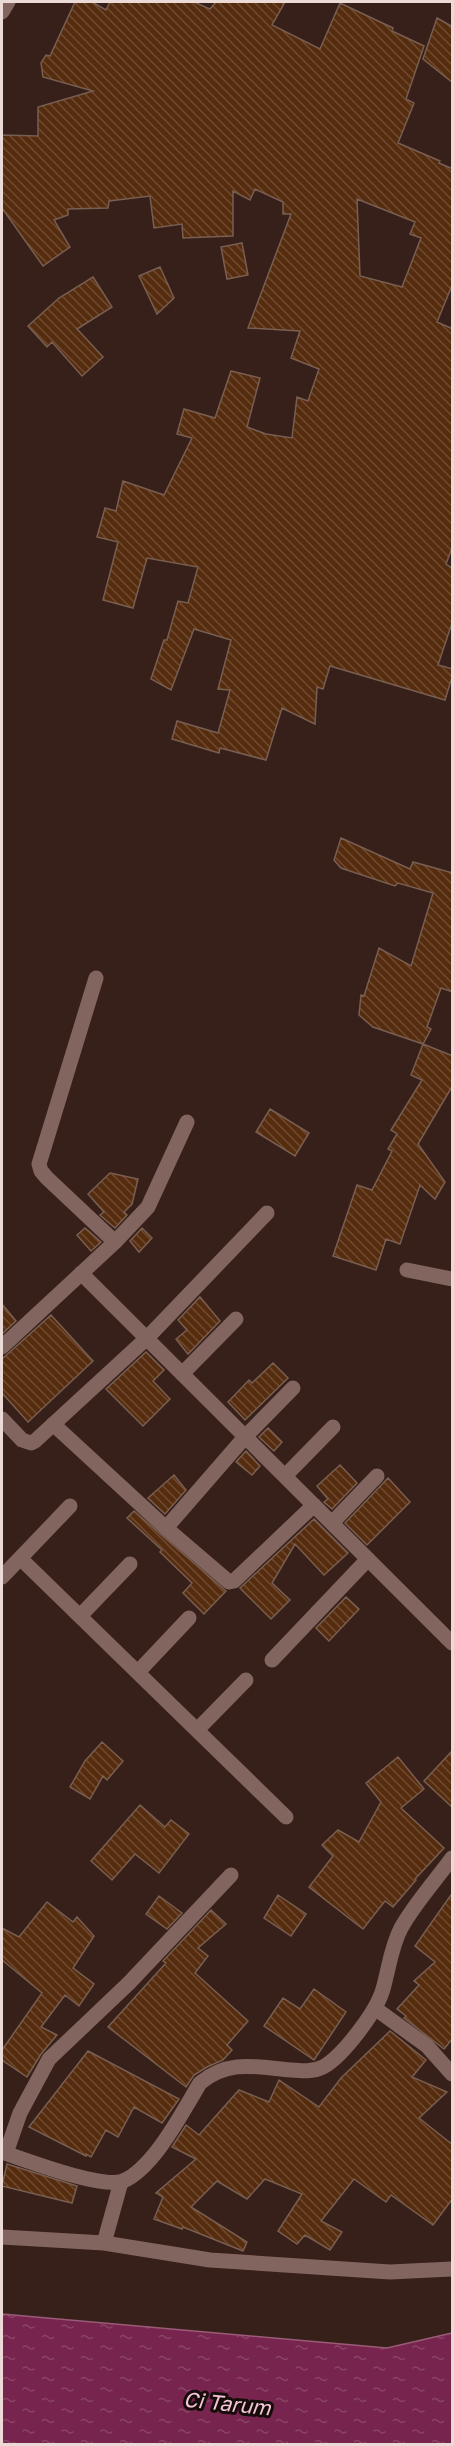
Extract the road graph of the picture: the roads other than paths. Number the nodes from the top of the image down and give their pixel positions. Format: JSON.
{"nodes":[{"id":1,"x":8,"y":2,"type":"edge"},
{"id":2,"x":2,"y":12,"type":"edge"},
{"id":3,"x":96,"y":978,"type":"dead end"},
{"id":4,"x":187,"y":1122,"type":"dead end"},
{"id":5,"x":267,"y":1214,"type":"dead end"},
{"id":6,"x":115,"y":1242,"type":"junction"},
{"id":7,"x":406,"y":1270,"type":"dead end"},
{"id":8,"x":81,"y":1273,"type":"junction"},
{"id":9,"x":453,"y":1279,"type":"edge"},
{"id":10,"x":236,"y":1319,"type":"dead end"},
{"id":11,"x":147,"y":1338,"type":"junction"},
{"id":12,"x":2,"y":1347,"type":"edge"},
{"id":13,"x":182,"y":1374,"type":"junction"},
{"id":14,"x":293,"y":1388,"type":"dead end"},
{"id":15,"x":2,"y":1419,"type":"edge"},
{"id":16,"x":53,"y":1424,"type":"junction"},
{"id":17,"x":333,"y":1427,"type":"dead end"},
{"id":18,"x":245,"y":1437,"type":"junction"},
{"id":19,"x":285,"y":1476,"type":"junction"},
{"id":20,"x":377,"y":1476,"type":"dead end"},
{"id":21,"x":314,"y":1505,"type":"junction"},
{"id":22,"x":70,"y":1506,"type":"dead end"},
{"id":23,"x":332,"y":1523,"type":"junction"},
{"id":24,"x":166,"y":1528,"type":"junction"},
{"id":25,"x":20,"y":1558,"type":"junction"},
{"id":26,"x":368,"y":1559,"type":"junction"},
{"id":27,"x":130,"y":1564,"type":"dead end"},
{"id":28,"x":2,"y":1577,"type":"edge"},
{"id":29,"x":80,"y":1616,"type":"junction"},
{"id":30,"x":189,"y":1618,"type":"dead end"},
{"id":31,"x":453,"y":1643,"type":"edge"},
{"id":32,"x":272,"y":1660,"type":"dead end"},
{"id":33,"x":138,"y":1672,"type":"junction"},
{"id":34,"x":246,"y":1680,"type":"dead end"},
{"id":35,"x":197,"y":1730,"type":"junction"},
{"id":36,"x":286,"y":1817,"type":"dead end"},
{"id":37,"x":453,"y":1858,"type":"edge"},
{"id":38,"x":231,"y":1875,"type":"dead end"},
{"id":39,"x":376,"y":2008,"type":"junction"},
{"id":40,"x":453,"y":2074,"type":"edge"},
{"id":41,"x":4,"y":2153,"type":"edge"},
{"id":42,"x":121,"y":2182,"type":"junction"},
{"id":43,"x":2,"y":2237,"type":"edge"},
{"id":44,"x":104,"y":2242,"type":"junction"},
{"id":45,"x":453,"y":2269,"type":"edge"}],
"edges":[{"from":1,"to":2,"type":"street"},
{"from":3,"to":6,"type":"street"},
{"from":4,"to":6,"type":"street"},
{"from":5,"to":11,"type":"street"},
{"from":6,"to":8,"type":"street"},
{"from":7,"to":9,"type":"street"},
{"from":8,"to":11,"type":"street"},
{"from":8,"to":12,"type":"street"},
{"from":10,"to":13,"type":"street"},
{"from":11,"to":13,"type":"street"},
{"from":11,"to":16,"type":"street"},
{"from":13,"to":18,"type":"street"},
{"from":14,"to":18,"type":"street"},
{"from":15,"to":16,"type":"street"},
{"from":16,"to":24,"type":"street"},
{"from":17,"to":19,"type":"street"},
{"from":18,"to":19,"type":"street"},
{"from":18,"to":24,"type":"street"},
{"from":19,"to":21,"type":"street"},
{"from":20,"to":23,"type":"street"},
{"from":21,"to":23,"type":"street"},
{"from":21,"to":24,"type":"street"},
{"from":22,"to":25,"type":"street"},
{"from":23,"to":26,"type":"street"},
{"from":25,"to":28,"type":"street"},
{"from":25,"to":29,"type":"street"},
{"from":26,"to":31,"type":"street"},
{"from":26,"to":32,"type":"street"},
{"from":27,"to":29,"type":"street"},
{"from":29,"to":33,"type":"street"},
{"from":30,"to":33,"type":"street"},
{"from":33,"to":35,"type":"street"},
{"from":34,"to":35,"type":"street"},
{"from":35,"to":36,"type":"street"},
{"from":37,"to":39,"type":"street"},
{"from":38,"to":41,"type":"street"},
{"from":39,"to":40,"type":"street"},
{"from":39,"to":42,"type":"street"},
{"from":41,"to":42,"type":"street"},
{"from":42,"to":44,"type":"street"},
{"from":43,"to":44,"type":"street"},
{"from":44,"to":45,"type":"street"}]}
